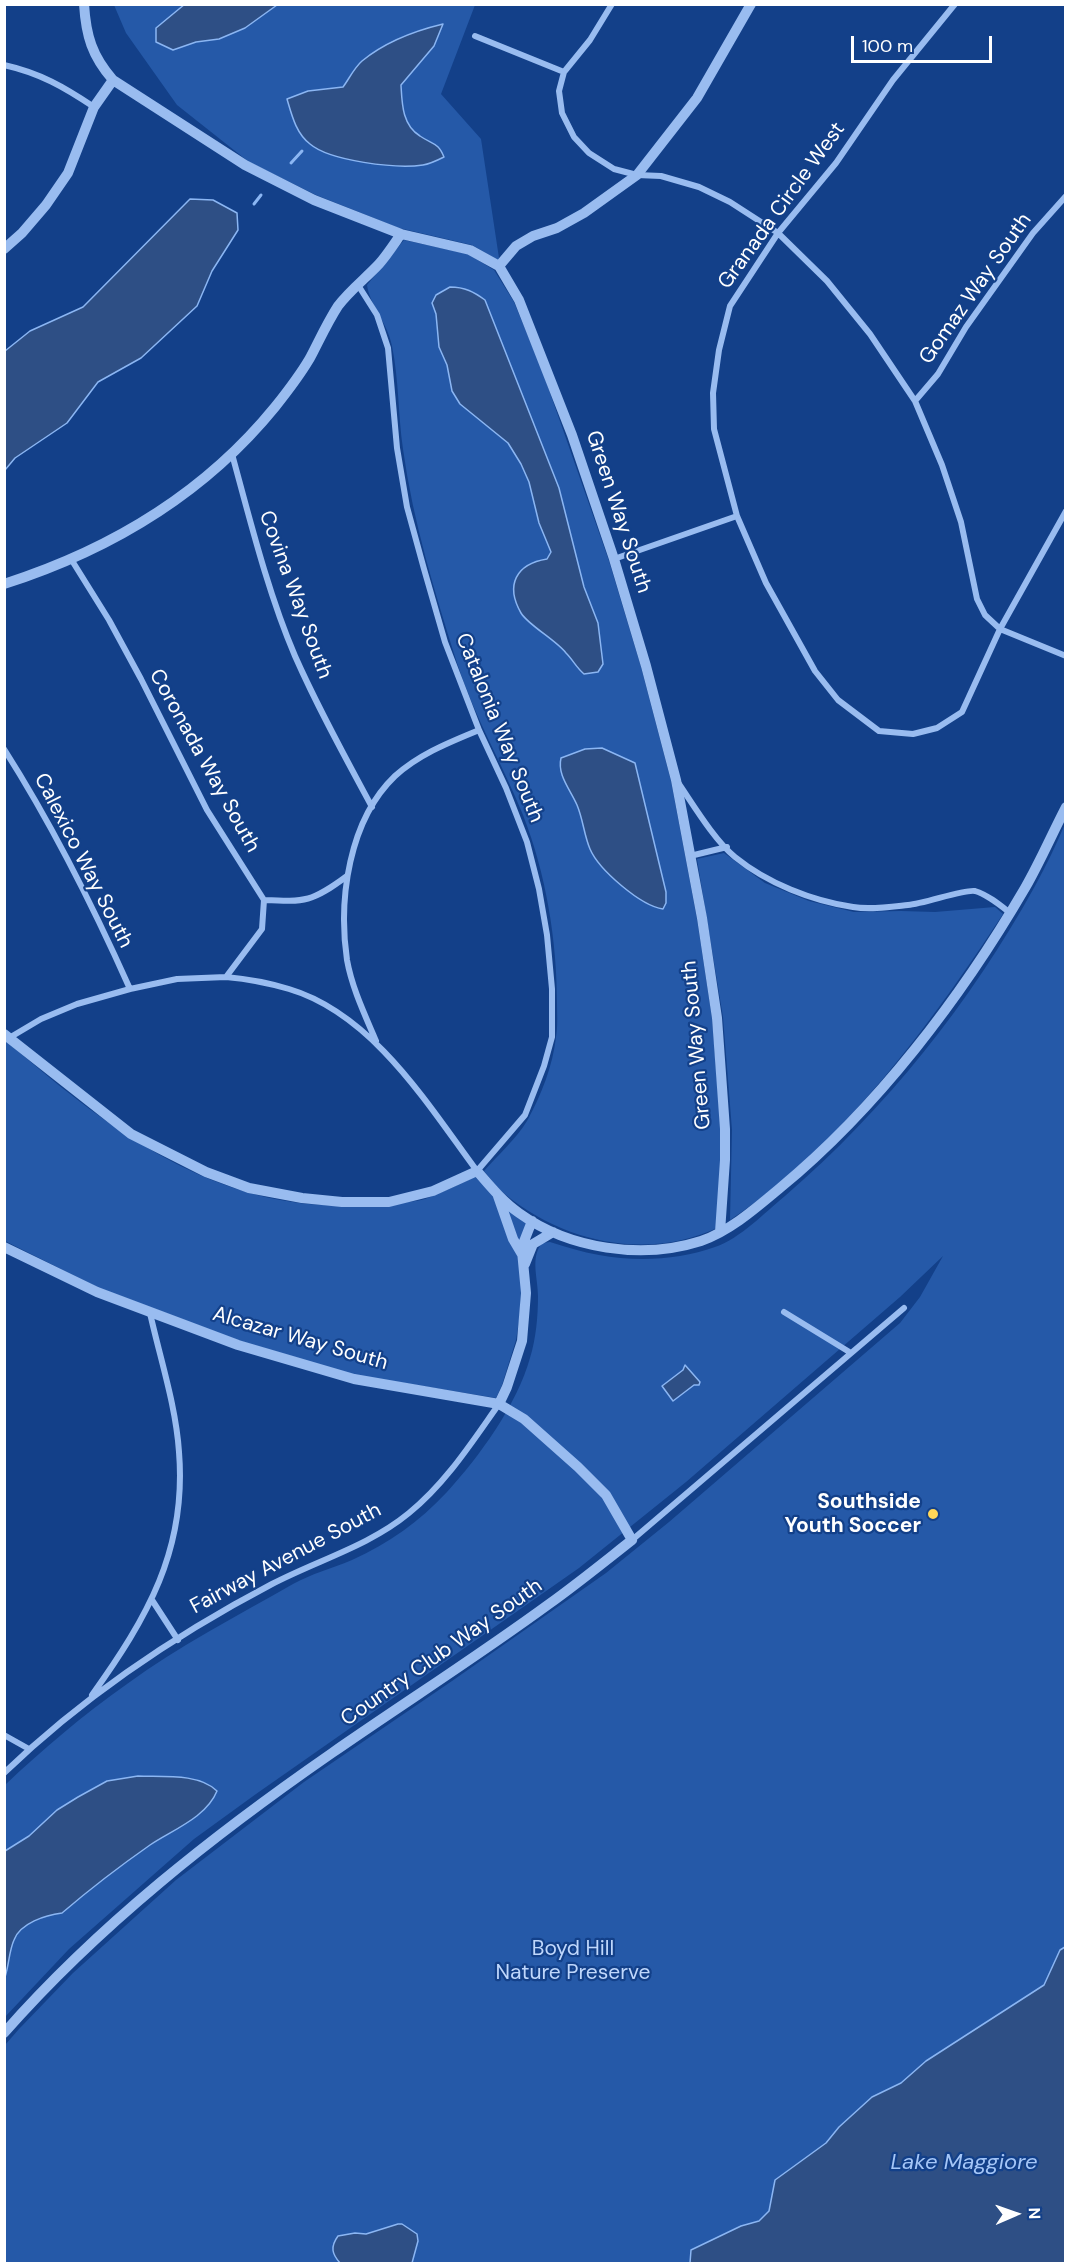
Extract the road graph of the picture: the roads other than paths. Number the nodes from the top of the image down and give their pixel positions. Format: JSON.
{"nodes":[{"id":1,"x":84,"y":4,"type":"edge"},
{"id":2,"x":612,"y":4,"type":"edge"},
{"id":3,"x":751,"y":4,"type":"edge"},
{"id":4,"x":955,"y":4,"type":"edge"},
{"id":5,"x":475,"y":36,"type":"dead end"},
{"id":6,"x":4,"y":65,"type":"edge"},
{"id":7,"x":564,"y":72,"type":"junction"},
{"id":8,"x":113,"y":80,"type":"junction"},
{"id":9,"x":94,"y":107,"type":"junction"},
{"id":10,"x":637,"y":175,"type":"junction"},
{"id":11,"x":1065,"y":196,"type":"edge"},
{"id":12,"x":778,"y":233,"type":"junction"},
{"id":13,"x":401,"y":234,"type":"junction"},
{"id":14,"x":4,"y":249,"type":"edge"},
{"id":15,"x":499,"y":266,"type":"junction"},
{"id":16,"x":358,"y":285,"type":"junction"},
{"id":17,"x":915,"y":401,"type":"junction"},
{"id":18,"x":232,"y":454,"type":"junction"},
{"id":19,"x":1065,"y":511,"type":"edge"},
{"id":20,"x":737,"y":516,"type":"junction"},
{"id":21,"x":71,"y":560,"type":"junction"},
{"id":22,"x":614,"y":560,"type":"junction"},
{"id":23,"x":4,"y":584,"type":"edge"},
{"id":24,"x":1000,"y":628,"type":"junction"},
{"id":25,"x":1065,"y":656,"type":"edge"},
{"id":26,"x":479,"y":730,"type":"junction"},
{"id":27,"x":4,"y":749,"type":"edge"},
{"id":28,"x":676,"y":780,"type":"junction"},
{"id":29,"x":372,"y":807,"type":"junction"},
{"id":30,"x":1065,"y":807,"type":"edge"},
{"id":31,"x":727,"y":847,"type":"junction"},
{"id":32,"x":690,"y":856,"type":"junction"},
{"id":33,"x":347,"y":876,"type":"junction"},
{"id":34,"x":264,"y":900,"type":"junction"},
{"id":35,"x":1010,"y":913,"type":"junction"},
{"id":36,"x":226,"y":977,"type":"junction"},
{"id":37,"x":130,"y":989,"type":"junction"},
{"id":38,"x":7,"y":1036,"type":"edge"},
{"id":39,"x":378,"y":1045,"type":"junction"},
{"id":40,"x":477,"y":1171,"type":"junction"},
{"id":41,"x":497,"y":1193,"type":"junction"},
{"id":42,"x":532,"y":1221,"type":"junction"},
{"id":43,"x":553,"y":1232,"type":"junction"},
{"id":44,"x":720,"y":1232,"type":"junction"},
{"id":45,"x":6,"y":1249,"type":"edge"},
{"id":46,"x":524,"y":1261,"type":"junction"},
{"id":47,"x":904,"y":1308,"type":"dead end"},
{"id":48,"x":784,"y":1312,"type":"dead end"},
{"id":49,"x":150,"y":1313,"type":"junction"},
{"id":50,"x":851,"y":1353,"type":"junction"},
{"id":51,"x":499,"y":1404,"type":"junction"},
{"id":52,"x":632,"y":1540,"type":"junction"},
{"id":53,"x":152,"y":1600,"type":"junction"},
{"id":54,"x":178,"y":1640,"type":"junction"},
{"id":55,"x":88,"y":1700,"type":"junction"},
{"id":56,"x":4,"y":1735,"type":"edge"},
{"id":57,"x":29,"y":1749,"type":"junction"},
{"id":58,"x":4,"y":1773,"type":"edge"},
{"id":59,"x":4,"y":2032,"type":"edge"}],
"edges":[{"from":1,"to":8,"type":"street"},
{"from":2,"to":7,"type":"street"},
{"from":3,"to":10,"type":"street"},
{"from":4,"to":12,"type":"street","name":"Granada Circle West"},
{"from":5,"to":7,"type":"street"},
{"from":6,"to":9,"type":"street"},
{"from":7,"to":10,"type":"street"},
{"from":8,"to":9,"type":"street"},
{"from":8,"to":13,"type":"street"},
{"from":9,"to":14,"type":"street"},
{"from":10,"to":12,"type":"street"},
{"from":10,"to":15,"type":"street"},
{"from":11,"to":17,"type":"street","name":"Gomaz Way South"},
{"from":12,"to":17,"type":"street"},
{"from":12,"to":20,"type":"street","name":"Granada Circle West"},
{"from":13,"to":15,"type":"street"},
{"from":13,"to":16,"type":"street"},
{"from":15,"to":22,"type":"street","name":"Green Way South"},
{"from":16,"to":18,"type":"street"},
{"from":16,"to":26,"type":"street","name":"Catalonia Way South"},
{"from":17,"to":24,"type":"street"},
{"from":18,"to":21,"type":"street"},
{"from":18,"to":29,"type":"street","name":"Covina Way South"},
{"from":19,"to":24,"type":"street","name":"Granada Circle West"},
{"from":20,"to":22,"type":"street"},
{"from":20,"to":24,"type":"street","name":"Granada Circle West"},
{"from":21,"to":23,"type":"street"},
{"from":21,"to":34,"type":"street","name":"Coronada Way South"},
{"from":22,"to":28,"type":"street","name":"Green Way South"},
{"from":24,"to":25,"type":"street"},
{"from":26,"to":29,"type":"street"},
{"from":26,"to":40,"type":"street","name":"Catalonia Way South"},
{"from":27,"to":37,"type":"street","name":"Calexico Way South"},
{"from":28,"to":31,"type":"street","name":"Green Way South"},
{"from":28,"to":32,"type":"street","name":"Green Way South"},
{"from":29,"to":33,"type":"street"},
{"from":30,"to":35,"type":"street"},
{"from":31,"to":32,"type":"street"},
{"from":31,"to":35,"type":"street","name":"Green Way South"},
{"from":32,"to":44,"type":"street","name":"Green Way South"},
{"from":33,"to":34,"type":"street"},
{"from":33,"to":39,"type":"street"},
{"from":34,"to":36,"type":"street"},
{"from":35,"to":44,"type":"street"},
{"from":36,"to":37,"type":"street"},
{"from":36,"to":39,"type":"street"},
{"from":37,"to":38,"type":"street"},
{"from":38,"to":40,"type":"street"},
{"from":39,"to":40,"type":"street"},
{"from":40,"to":41,"type":"street"},
{"from":41,"to":42,"type":"street"},
{"from":41,"to":46,"type":"street"},
{"from":42,"to":43,"type":"street"},
{"from":42,"to":46,"type":"street","name":"Fairway Avenue South"},
{"from":43,"to":44,"type":"street"},
{"from":43,"to":46,"type":"street"},
{"from":45,"to":49,"type":"street","name":"Alcazar Way South"},
{"from":46,"to":51,"type":"street","name":"Fairway Avenue South"},
{"from":47,"to":50,"type":"street","name":"Country Club Way South"},
{"from":48,"to":50,"type":"street"},
{"from":49,"to":51,"type":"street","name":"Alcazar Way South"},
{"from":49,"to":53,"type":"street"},
{"from":50,"to":52,"type":"street","name":"Country Club Way South"},
{"from":51,"to":52,"type":"street","name":"Alcazar Way South"},
{"from":51,"to":54,"type":"street","name":"Fairway Avenue South"},
{"from":52,"to":59,"type":"street","name":"Country Club Way South"},
{"from":53,"to":54,"type":"street"},
{"from":53,"to":55,"type":"street"},
{"from":54,"to":55,"type":"street","name":"Fairway Avenue South"},
{"from":55,"to":57,"type":"street","name":"Fairway Avenue South"},
{"from":56,"to":57,"type":"street"},
{"from":57,"to":58,"type":"street","name":"Fairway Avenue South"}]}
